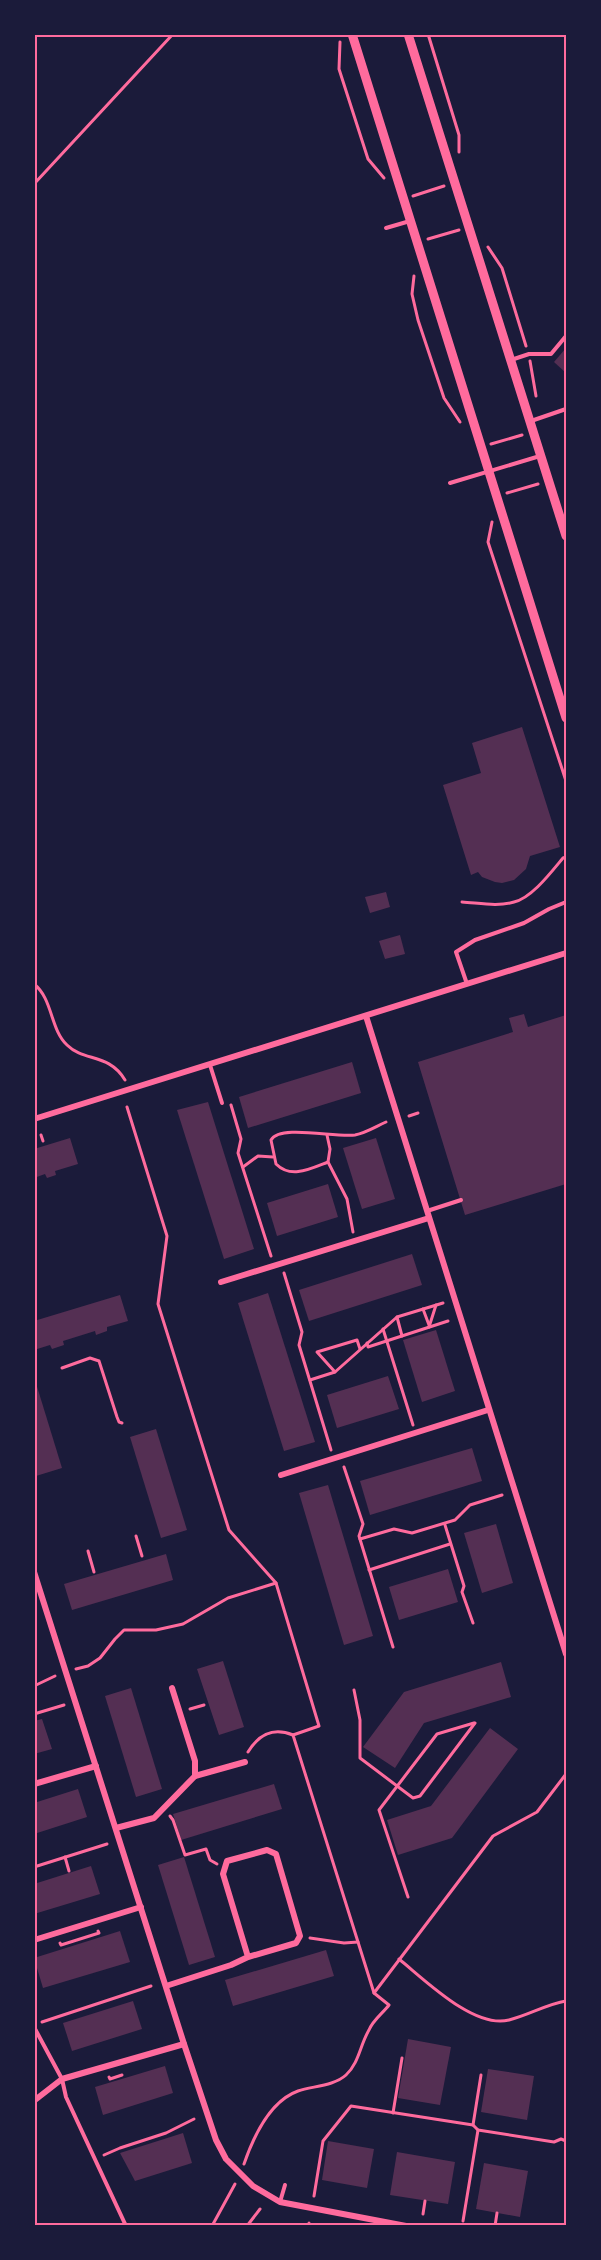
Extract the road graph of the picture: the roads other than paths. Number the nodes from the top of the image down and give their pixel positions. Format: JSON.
{"nodes":[{"id":1,"x":352,"y":34,"type":"edge"},
{"id":2,"x":408,"y":34,"type":"edge"},
{"id":3,"x":410,"y":221,"type":"junction"},
{"id":4,"x":386,"y":228,"type":"dead end"},
{"id":5,"x":567,"y":336,"type":"edge"},
{"id":6,"x":511,"y":360,"type":"junction"},
{"id":7,"x":567,"y":409,"type":"edge"},
{"id":8,"x":530,"y":421,"type":"junction"},
{"id":9,"x":541,"y":455,"type":"junction"},
{"id":10,"x":489,"y":471,"type":"junction"},
{"id":11,"x":450,"y":483,"type":"dead end"},
{"id":12,"x":567,"y":536,"type":"edge"},
{"id":13,"x":567,"y":718,"type":"edge"},
{"id":14,"x":567,"y":902,"type":"edge"},
{"id":15,"x":567,"y":953,"type":"edge"},
{"id":16,"x":467,"y":984,"type":"junction"},
{"id":17,"x":366,"y":1016,"type":"junction"},
{"id":18,"x":210,"y":1065,"type":"junction"},
{"id":19,"x":222,"y":1103,"type":"dead end"},
{"id":20,"x":34,"y":1119,"type":"edge"},
{"id":21,"x":461,"y":1200,"type":"dead end"},
{"id":22,"x":427,"y":1214,"type":"junction"},
{"id":23,"x":221,"y":1282,"type":"dead end"},
{"id":24,"x":488,"y":1410,"type":"junction"},
{"id":25,"x":281,"y":1475,"type":"dead end"},
{"id":26,"x":34,"y":1572,"type":"edge"},
{"id":27,"x":567,"y":1654,"type":"edge"},
{"id":28,"x":172,"y":1688,"type":"dead end"},
{"id":29,"x":245,"y":1762,"type":"road end"},
{"id":30,"x":96,"y":1766,"type":"junction"},
{"id":31,"x":195,"y":1776,"type":"junction"},
{"id":32,"x":34,"y":1784,"type":"edge"},
{"id":33,"x":116,"y":1828,"type":"junction"},
{"id":34,"x":141,"y":1907,"type":"junction"},
{"id":35,"x":34,"y":1940,"type":"edge"},
{"id":36,"x":248,"y":1957,"type":"junction"},
{"id":37,"x":166,"y":1986,"type":"junction"},
{"id":38,"x":34,"y":2026,"type":"edge"},
{"id":39,"x":184,"y":2044,"type":"junction"},
{"id":40,"x":62,"y":2079,"type":"junction"},
{"id":41,"x":35,"y":2100,"type":"edge"},
{"id":42,"x":285,"y":2185,"type":"dead end"},
{"id":43,"x":280,"y":2202,"type":"junction"},
{"id":44,"x":388,"y":2224,"type":"edge"},
{"id":45,"x":126,"y":2226,"type":"edge"},
{"id":46,"x":406,"y":2226,"type":"edge"}],
"edges":[{"from":1,"to":3,"type":"street"},
{"from":2,"to":6,"type":"street"},
{"from":3,"to":4,"type":"lane"},
{"from":3,"to":10,"type":"street"},
{"from":5,"to":6,"type":"lane"},
{"from":6,"to":8,"type":"street"},
{"from":7,"to":8,"type":"lane"},
{"from":8,"to":9,"type":"street"},
{"from":9,"to":10,"type":"lane"},
{"from":9,"to":12,"type":"street"},
{"from":10,"to":11,"type":"lane"},
{"from":10,"to":13,"type":"street"},
{"from":14,"to":16,"type":"lane"},
{"from":15,"to":16,"type":"street"},
{"from":16,"to":17,"type":"street"},
{"from":17,"to":18,"type":"street"},
{"from":17,"to":22,"type":"street"},
{"from":18,"to":19,"type":"lane"},
{"from":18,"to":20,"type":"street"},
{"from":21,"to":22,"type":"lane"},
{"from":22,"to":23,"type":"street"},
{"from":22,"to":24,"type":"street"},
{"from":24,"to":25,"type":"street"},
{"from":24,"to":27,"type":"street"},
{"from":26,"to":30,"type":"street"},
{"from":28,"to":31,"type":"street"},
{"from":29,"to":31,"type":"street"},
{"from":30,"to":32,"type":"street"},
{"from":30,"to":33,"type":"street"},
{"from":31,"to":33,"type":"street"},
{"from":33,"to":34,"type":"street"},
{"from":34,"to":35,"type":"street"},
{"from":34,"to":37,"type":"street"},
{"from":36,"to":36,"type":"street"},
{"from":36,"to":37,"type":"street"},
{"from":37,"to":39,"type":"street"},
{"from":38,"to":40,"type":"lane"},
{"from":39,"to":40,"type":"street"},
{"from":39,"to":43,"type":"street"},
{"from":40,"to":41,"type":"street"},
{"from":40,"to":45,"type":"lane"},
{"from":42,"to":43,"type":"lane"},
{"from":43,"to":44,"type":"street"},
{"from":44,"to":46,"type":"street"}]}
